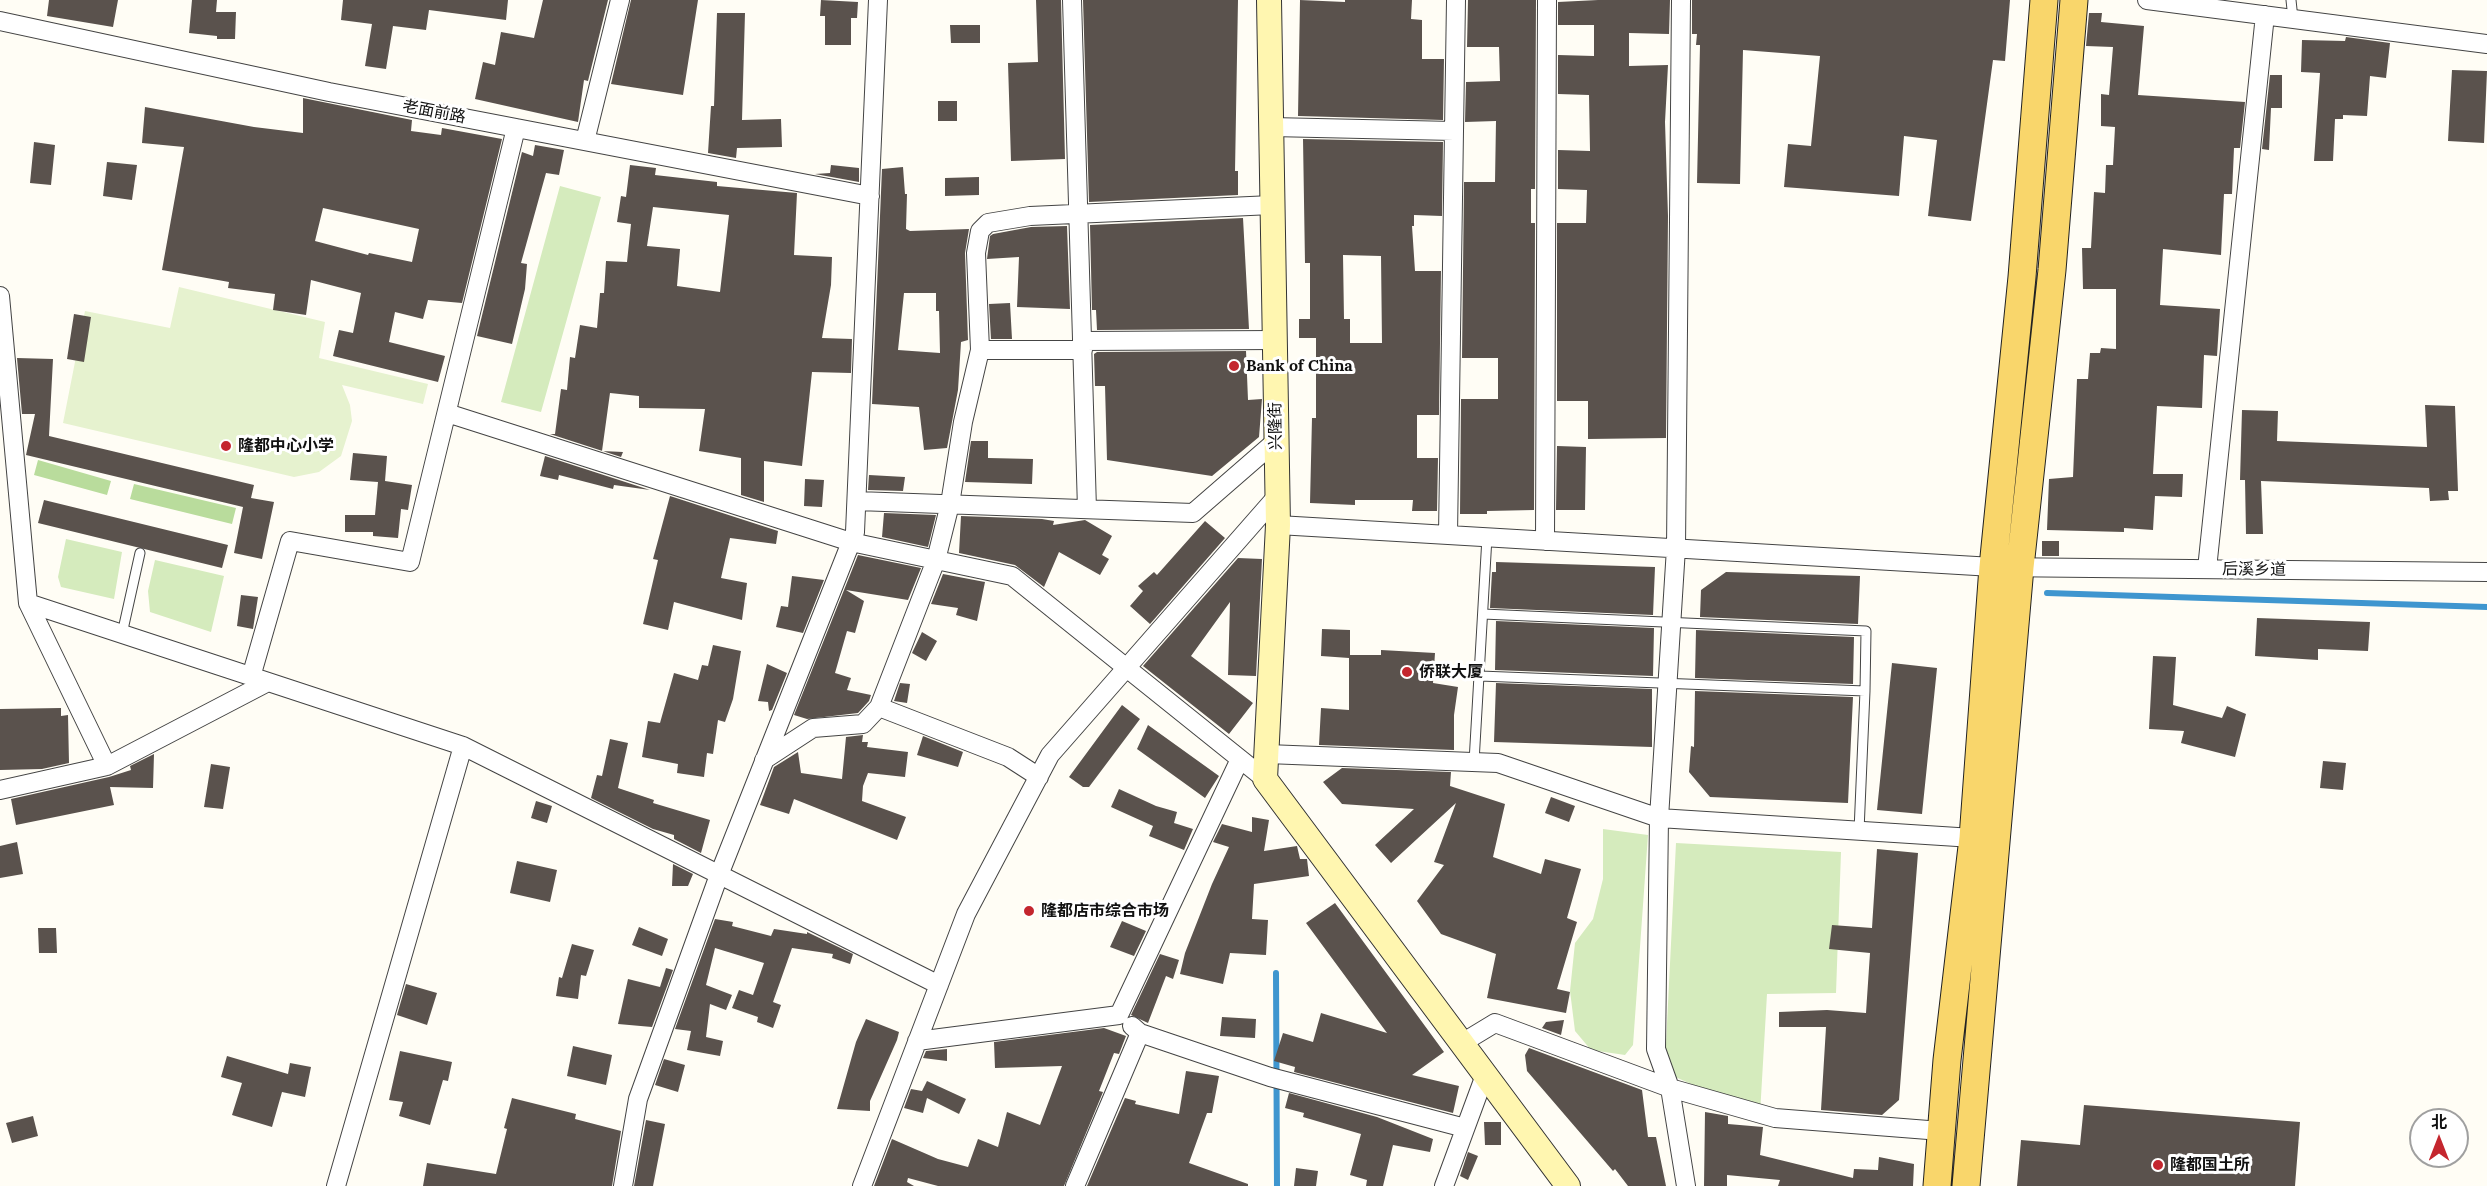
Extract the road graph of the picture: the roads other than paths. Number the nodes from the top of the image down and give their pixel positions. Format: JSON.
{"nodes":[{"id":1,"x":620,"y":0,"type":"edge"},
{"id":2,"x":878,"y":0,"type":"edge"},
{"id":3,"x":1072,"y":0,"type":"edge"},
{"id":4,"x":1269,"y":0,"type":"edge"},
{"id":5,"x":1456,"y":0,"type":"edge"},
{"id":6,"x":1547,"y":0,"type":"edge"},
{"id":7,"x":1681,"y":0,"type":"edge"},
{"id":8,"x":2044,"y":0,"type":"edge"},
{"id":9,"x":2074,"y":0,"type":"edge"},
{"id":10,"x":2147,"y":0,"type":"edge"},
{"id":11,"x":2291,"y":0,"type":"edge"},
{"id":12,"x":2265,"y":15,"type":"junction"},
{"id":13,"x":2293,"y":19,"type":"junction"},
{"id":14,"x":0,"y":21,"type":"edge"},
{"id":15,"x":2487,"y":44,"type":"edge"},
{"id":16,"x":516,"y":128,"type":"junction"},
{"id":17,"x":1271,"y":128,"type":"junction"},
{"id":18,"x":1455,"y":131,"type":"junction"},
{"id":19,"x":585,"y":141,"type":"junction"},
{"id":20,"x":870,"y":196,"type":"junction"},
{"id":21,"x":1272,"y":205,"type":"junction"},
{"id":22,"x":1079,"y":214,"type":"junction"},
{"id":23,"x":0,"y":296,"type":"edge"},
{"id":24,"x":1275,"y":340,"type":"junction"},
{"id":25,"x":1082,"y":346,"type":"junction"},
{"id":26,"x":980,"y":350,"type":"junction"},
{"id":27,"x":447,"y":413,"type":"junction"},
{"id":28,"x":1277,"y":440,"type":"junction"},
{"id":29,"x":7,"y":455,"type":"edge"},
{"id":30,"x":1278,"y":495,"type":"junction"},
{"id":31,"x":856,"y":501,"type":"junction"},
{"id":32,"x":950,"y":504,"type":"junction"},
{"id":33,"x":1087,"y":509,"type":"junction"},
{"id":34,"x":1278,"y":525,"type":"junction"},
{"id":35,"x":1448,"y":535,"type":"junction"},
{"id":36,"x":1486,"y":537,"type":"junction"},
{"id":37,"x":1545,"y":540,"type":"junction"},
{"id":38,"x":851,"y":543,"type":"junction"},
{"id":39,"x":1676,"y":548,"type":"junction"},
{"id":40,"x":140,"y":553,"type":"dead end"},
{"id":41,"x":936,"y":560,"type":"junction"},
{"id":42,"x":1993,"y":567,"type":"junction"},
{"id":43,"x":2020,"y":567,"type":"junction"},
{"id":44,"x":2206,"y":569,"type":"junction"},
{"id":45,"x":2487,"y":572,"type":"edge"},
{"id":46,"x":28,"y":603,"type":"junction"},
{"id":47,"x":1483,"y":614,"type":"junction"},
{"id":48,"x":1671,"y":623,"type":"junction"},
{"id":49,"x":122,"y":634,"type":"junction"},
{"id":50,"x":1126,"y":668,"type":"junction"},
{"id":51,"x":1479,"y":676,"type":"junction"},
{"id":52,"x":260,"y":679,"type":"junction"},
{"id":53,"x":1667,"y":683,"type":"junction"},
{"id":54,"x":1865,"y":691,"type":"junction"},
{"id":55,"x":879,"y":707,"type":"junction"},
{"id":56,"x":463,"y":746,"type":"junction"},
{"id":57,"x":1267,"y":754,"type":"junction"},
{"id":58,"x":1240,"y":759,"type":"junction"},
{"id":59,"x":764,"y":760,"type":"junction"},
{"id":60,"x":1474,"y":762,"type":"junction"},
{"id":61,"x":107,"y":766,"type":"junction"},
{"id":62,"x":1039,"y":777,"type":"junction"},
{"id":63,"x":1265,"y":780,"type":"junction"},
{"id":64,"x":0,"y":790,"type":"edge"},
{"id":65,"x":1659,"y":818,"type":"junction"},
{"id":66,"x":1859,"y":831,"type":"junction"},
{"id":67,"x":1973,"y":838,"type":"junction"},
{"id":68,"x":719,"y":875,"type":"junction"},
{"id":69,"x":939,"y":985,"type":"junction"},
{"id":70,"x":1119,"y":1015,"type":"junction"},
{"id":71,"x":1140,"y":1033,"type":"junction"},
{"id":72,"x":917,"y":1041,"type":"junction"},
{"id":73,"x":1462,"y":1043,"type":"junction"},
{"id":74,"x":1485,"y":1075,"type":"junction"},
{"id":75,"x":1670,"y":1088,"type":"junction"},
{"id":76,"x":1465,"y":1128,"type":"junction"},
{"id":77,"x":1941,"y":1131,"type":"junction"},
{"id":78,"x":336,"y":1186,"type":"edge"},
{"id":79,"x":623,"y":1186,"type":"edge"},
{"id":80,"x":861,"y":1186,"type":"edge"},
{"id":81,"x":1075,"y":1186,"type":"edge"},
{"id":82,"x":1444,"y":1186,"type":"edge"},
{"id":83,"x":1568,"y":1186,"type":"edge"},
{"id":84,"x":1686,"y":1186,"type":"edge"},
{"id":85,"x":1937,"y":1186,"type":"edge"},
{"id":86,"x":1966,"y":1186,"type":"edge"}],
"edges":[{"from":1,"to":19,"type":"street"},
{"from":2,"to":20,"type":"street"},
{"from":3,"to":22,"type":"street"},
{"from":4,"to":17,"type":"street","name":"兴隆街"},
{"from":5,"to":18,"type":"street"},
{"from":6,"to":37,"type":"street"},
{"from":7,"to":39,"type":"street"},
{"from":8,"to":42,"type":"main road"},
{"from":9,"to":43,"type":"main road"},
{"from":10,"to":12,"type":"street"},
{"from":11,"to":13,"type":"lane"},
{"from":12,"to":13,"type":"street"},
{"from":12,"to":44,"type":"street"},
{"from":13,"to":15,"type":"street"},
{"from":14,"to":16,"type":"street","name":"老面前路"},
{"from":16,"to":19,"type":"street","name":"老面前路"},
{"from":16,"to":27,"type":"street"},
{"from":17,"to":18,"type":"street"},
{"from":17,"to":21,"type":"street","name":"兴隆街"},
{"from":18,"to":35,"type":"street"},
{"from":19,"to":20,"type":"street","name":"老面前路"},
{"from":20,"to":31,"type":"street"},
{"from":21,"to":22,"type":"street"},
{"from":21,"to":24,"type":"street","name":"兴隆街"},
{"from":22,"to":25,"type":"street"},
{"from":22,"to":26,"type":"street"},
{"from":23,"to":29,"type":"street"},
{"from":24,"to":25,"type":"street"},
{"from":24,"to":28,"type":"street","name":"兴隆街"},
{"from":25,"to":26,"type":"street"},
{"from":25,"to":33,"type":"street"},
{"from":26,"to":32,"type":"street"},
{"from":27,"to":38,"type":"street"},
{"from":27,"to":52,"type":"street"},
{"from":28,"to":30,"type":"street","name":"兴隆街"},
{"from":28,"to":33,"type":"street"},
{"from":29,"to":46,"type":"street"},
{"from":30,"to":34,"type":"street","name":"兴隆街"},
{"from":30,"to":50,"type":"street"},
{"from":31,"to":32,"type":"street"},
{"from":31,"to":38,"type":"street"},
{"from":32,"to":33,"type":"street"},
{"from":32,"to":41,"type":"street"},
{"from":34,"to":35,"type":"street","name":"后溪乡道"},
{"from":34,"to":57,"type":"street","name":"兴隆街"},
{"from":35,"to":36,"type":"street","name":"后溪乡道"},
{"from":36,"to":37,"type":"street","name":"后溪乡道"},
{"from":36,"to":47,"type":"lane"},
{"from":37,"to":39,"type":"street","name":"后溪乡道"},
{"from":38,"to":41,"type":"street"},
{"from":38,"to":59,"type":"street"},
{"from":39,"to":42,"type":"street","name":"后溪乡道"},
{"from":39,"to":48,"type":"street"},
{"from":40,"to":49,"type":"lane"},
{"from":41,"to":50,"type":"street"},
{"from":41,"to":55,"type":"street"},
{"from":42,"to":43,"type":"street","name":"后溪乡道"},
{"from":42,"to":67,"type":"main road"},
{"from":43,"to":44,"type":"street","name":"后溪乡道"},
{"from":43,"to":86,"type":"main road"},
{"from":44,"to":45,"type":"street","name":"后溪乡道"},
{"from":46,"to":49,"type":"street"},
{"from":46,"to":61,"type":"street"},
{"from":47,"to":48,"type":"lane"},
{"from":47,"to":51,"type":"lane"},
{"from":48,"to":53,"type":"street"},
{"from":48,"to":54,"type":"lane"},
{"from":49,"to":52,"type":"street"},
{"from":50,"to":58,"type":"street"},
{"from":50,"to":62,"type":"street"},
{"from":51,"to":53,"type":"lane"},
{"from":51,"to":60,"type":"lane"},
{"from":52,"to":56,"type":"street"},
{"from":52,"to":61,"type":"street"},
{"from":53,"to":54,"type":"lane"},
{"from":53,"to":65,"type":"street"},
{"from":54,"to":66,"type":"lane"},
{"from":55,"to":59,"type":"street"},
{"from":55,"to":62,"type":"street"},
{"from":56,"to":68,"type":"street"},
{"from":56,"to":78,"type":"street"},
{"from":57,"to":60,"type":"street"},
{"from":57,"to":63,"type":"street","name":"兴隆街"},
{"from":58,"to":63,"type":"street"},
{"from":58,"to":70,"type":"street"},
{"from":59,"to":68,"type":"street"},
{"from":60,"to":65,"type":"street"},
{"from":61,"to":64,"type":"street"},
{"from":62,"to":69,"type":"street"},
{"from":63,"to":73,"type":"street"},
{"from":65,"to":66,"type":"street"},
{"from":65,"to":75,"type":"street"},
{"from":66,"to":67,"type":"street"},
{"from":67,"to":77,"type":"main road"},
{"from":68,"to":69,"type":"street"},
{"from":68,"to":79,"type":"street"},
{"from":69,"to":72,"type":"street"},
{"from":70,"to":71,"type":"street"},
{"from":70,"to":72,"type":"street"},
{"from":71,"to":76,"type":"street"},
{"from":71,"to":81,"type":"street"},
{"from":72,"to":80,"type":"street"},
{"from":73,"to":74,"type":"street"},
{"from":73,"to":75,"type":"street"},
{"from":74,"to":76,"type":"street"},
{"from":74,"to":83,"type":"street"},
{"from":75,"to":77,"type":"street"},
{"from":75,"to":84,"type":"street"},
{"from":76,"to":82,"type":"street"},
{"from":77,"to":85,"type":"main road"}]}
